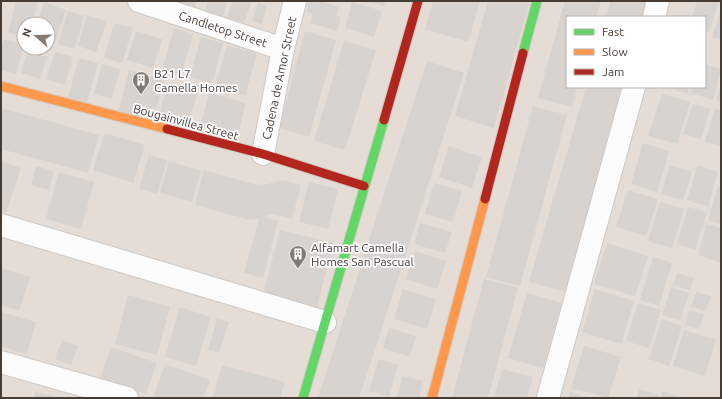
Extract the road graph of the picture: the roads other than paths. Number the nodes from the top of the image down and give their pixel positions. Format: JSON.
{"nodes":[{"id":1,"x":139,"y":1,"type":"edge"},
{"id":2,"x":295,"y":1,"type":"edge"},
{"id":3,"x":418,"y":1,"type":"edge"},
{"id":4,"x":537,"y":1,"type":"edge"},
{"id":5,"x":658,"y":1,"type":"edge"},
{"id":6,"x":654,"y":16,"type":"edge"},
{"id":7,"x":283,"y":49,"type":"junction"},
{"id":8,"x":1,"y":86,"type":"edge"},
{"id":9,"x":634,"y":88,"type":"edge"},
{"id":10,"x":263,"y":154,"type":"junction"},
{"id":11,"x":364,"y":186,"type":"junction"},
{"id":12,"x":1,"y":225,"type":"edge"},
{"id":13,"x":325,"y":322,"type":"junction"},
{"id":14,"x":1,"y":362,"type":"edge"},
{"id":15,"x":127,"y":398,"type":"edge"},
{"id":16,"x":303,"y":398,"type":"edge"},
{"id":17,"x":432,"y":398,"type":"edge"},
{"id":18,"x":548,"y":398,"type":"edge"}],
"edges":[{"from":1,"to":7,"type":"street","name":"Candletop Street"},
{"from":2,"to":7,"type":"street","name":"Cadena de Amor Street"},
{"from":3,"to":11,"type":"street"},
{"from":4,"to":17,"type":"street"},
{"from":5,"to":6,"type":"street"},
{"from":7,"to":10,"type":"street","name":"Cadena de Amor Street"},
{"from":8,"to":10,"type":"street","name":"Bougainvillea Street"},
{"from":9,"to":18,"type":"street"},
{"from":10,"to":11,"type":"street","name":"Bougainvillea Street"},
{"from":11,"to":13,"type":"street"},
{"from":12,"to":13,"type":"street"},
{"from":13,"to":16,"type":"street"},
{"from":14,"to":15,"type":"street"}]}
